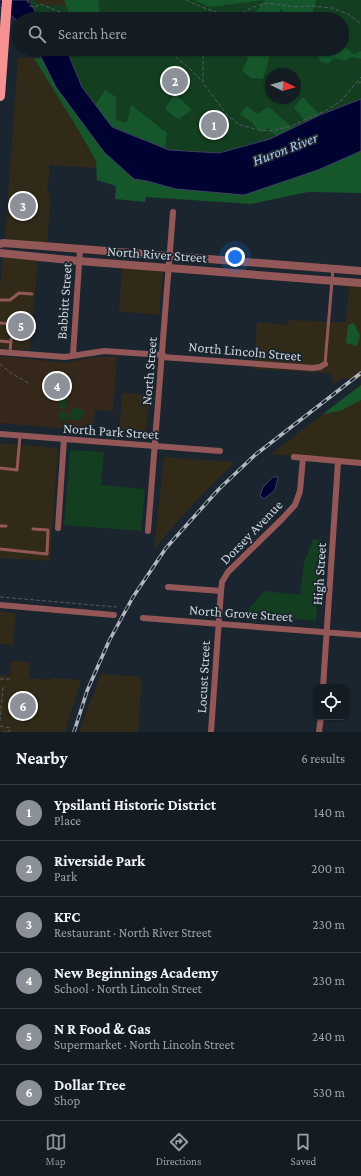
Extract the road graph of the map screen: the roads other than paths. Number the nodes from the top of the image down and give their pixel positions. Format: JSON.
{"nodes":[{"id":1,"x":7,"y":0,"type":"edge"},
{"id":2,"x":1,"y":60,"type":"edge"},
{"id":3,"x":0,"y":96,"type":"edge"},
{"id":4,"x":173,"y":212,"type":"dead end"},
{"id":5,"x":0,"y":244,"type":"edge"},
{"id":6,"x":80,"y":249,"type":"junction"},
{"id":7,"x":0,"y":254,"type":"edge"},
{"id":8,"x":170,"y":256,"type":"junction"},
{"id":9,"x":79,"y":261,"type":"junction"},
{"id":10,"x":250,"y":262,"type":"junction"},
{"id":11,"x":169,"y":268,"type":"junction"},
{"id":12,"x":333,"y":269,"type":"junction"},
{"id":13,"x":361,"y":271,"type":"edge"},
{"id":14,"x":249,"y":274,"type":"junction"},
{"id":15,"x":332,"y":281,"type":"junction"},
{"id":16,"x":361,"y":283,"type":"edge"},
{"id":17,"x":32,"y":294,"type":"dead end"},
{"id":18,"x":0,"y":300,"type":"edge"},
{"id":19,"x":0,"y":324,"type":"edge"},
{"id":20,"x":12,"y":327,"type":"dead end"},
{"id":21,"x":0,"y":341,"type":"edge"},
{"id":22,"x":0,"y":352,"type":"edge"},
{"id":23,"x":10,"y":353,"type":"junction"},
{"id":24,"x":73,"y":355,"type":"junction"},
{"id":25,"x":163,"y":356,"type":"junction"},
{"id":26,"x":325,"y":364,"type":"joint"},
{"id":27,"x":0,"y":434,"type":"edge"},
{"id":28,"x":20,"y":436,"type":"junction"},
{"id":29,"x":64,"y":439,"type":"junction"},
{"id":30,"x":155,"y":446,"type":"junction"},
{"id":31,"x":220,"y":451,"type":"dead end"},
{"id":32,"x":294,"y":457,"type":"dead end"},
{"id":33,"x":303,"y":458,"type":"junction"},
{"id":34,"x":338,"y":462,"type":"junction"},
{"id":35,"x":361,"y":463,"type":"edge"},
{"id":36,"x":0,"y":468,"type":"edge"},
{"id":37,"x":0,"y":526,"type":"edge"},
{"id":38,"x":6,"y":526,"type":"dead end"},
{"id":39,"x":58,"y":528,"type":"dead end"},
{"id":40,"x":33,"y":529,"type":"dead end"},
{"id":41,"x":148,"y":531,"type":"dead end"},
{"id":42,"x":0,"y":549,"type":"edge"},
{"id":43,"x":168,"y":587,"type":"dead end"},
{"id":44,"x":221,"y":591,"type":"junction"},
{"id":45,"x":0,"y":605,"type":"edge"},
{"id":46,"x":114,"y":615,"type":"dead end"},
{"id":47,"x":143,"y":618,"type":"dead end"},
{"id":48,"x":218,"y":624,"type":"junction"},
{"id":49,"x":327,"y":632,"type":"junction"},
{"id":50,"x":361,"y":635,"type":"edge"},
{"id":51,"x":323,"y":684,"type":"edge"},
{"id":52,"x":321,"y":720,"type":"edge"},
{"id":53,"x":211,"y":732,"type":"edge"},
{"id":54,"x":320,"y":732,"type":"edge"}],
"edges":[{"from":1,"to":2,"type":"main road"},
{"from":2,"to":3,"type":"main road"},
{"from":4,"to":8,"type":"street","name":"North Street"},
{"from":5,"to":6,"type":"street","name":"North River Street"},
{"from":6,"to":8,"type":"street","name":"North River Street"},
{"from":6,"to":9,"type":"street","name":"Babbitt Street"},
{"from":7,"to":9,"type":"street","name":"North River Street"},
{"from":8,"to":10,"type":"street","name":"North River Street"},
{"from":8,"to":11,"type":"street","name":"North Street"},
{"from":9,"to":11,"type":"street","name":"North River Street"},
{"from":9,"to":24,"type":"street","name":"Babbitt Street"},
{"from":10,"to":12,"type":"street","name":"North River Street"},
{"from":10,"to":14,"type":"lane"},
{"from":11,"to":14,"type":"street","name":"North River Street"},
{"from":11,"to":25,"type":"street","name":"North Street"},
{"from":12,"to":13,"type":"street","name":"North River Street"},
{"from":12,"to":15,"type":"lane"},
{"from":14,"to":15,"type":"street","name":"North River Street"},
{"from":15,"to":16,"type":"street","name":"North River Street"},
{"from":15,"to":26,"type":"lane"},
{"from":17,"to":18,"type":"lane"},
{"from":19,"to":20,"type":"lane"},
{"from":21,"to":23,"type":"lane"},
{"from":22,"to":23,"type":"street","name":"North Lincoln Street"},
{"from":23,"to":24,"type":"street","name":"North Lincoln Street"},
{"from":24,"to":25,"type":"street","name":"North Lincoln Street"},
{"from":25,"to":26,"type":"street","name":"North Lincoln Street"},
{"from":25,"to":30,"type":"street","name":"North Street"},
{"from":27,"to":28,"type":"street","name":"North Park Street"},
{"from":28,"to":29,"type":"street","name":"North Park Street"},
{"from":28,"to":36,"type":"lane"},
{"from":29,"to":30,"type":"street","name":"North Park Street"},
{"from":29,"to":39,"type":"street"},
{"from":30,"to":31,"type":"street","name":"North Park Street"},
{"from":30,"to":41,"type":"street","name":"North Street"},
{"from":32,"to":33,"type":"street"},
{"from":33,"to":34,"type":"street"},
{"from":33,"to":44,"type":"street","name":"Dorsey Avenue"},
{"from":34,"to":35,"type":"street"},
{"from":34,"to":49,"type":"street","name":"High Street"},
{"from":37,"to":38,"type":"lane"},
{"from":40,"to":42,"type":"lane"},
{"from":43,"to":44,"type":"street"},
{"from":44,"to":48,"type":"street","name":"Dorsey Avenue"},
{"from":45,"to":46,"type":"street"},
{"from":47,"to":48,"type":"street","name":"North Grove Street"},
{"from":48,"to":49,"type":"street","name":"North Grove Street"},
{"from":48,"to":53,"type":"street","name":"Locust Street"},
{"from":49,"to":50,"type":"street","name":"North Grove Street"},
{"from":49,"to":51,"type":"street","name":"High Street"},
{"from":52,"to":54,"type":"street"}]}
